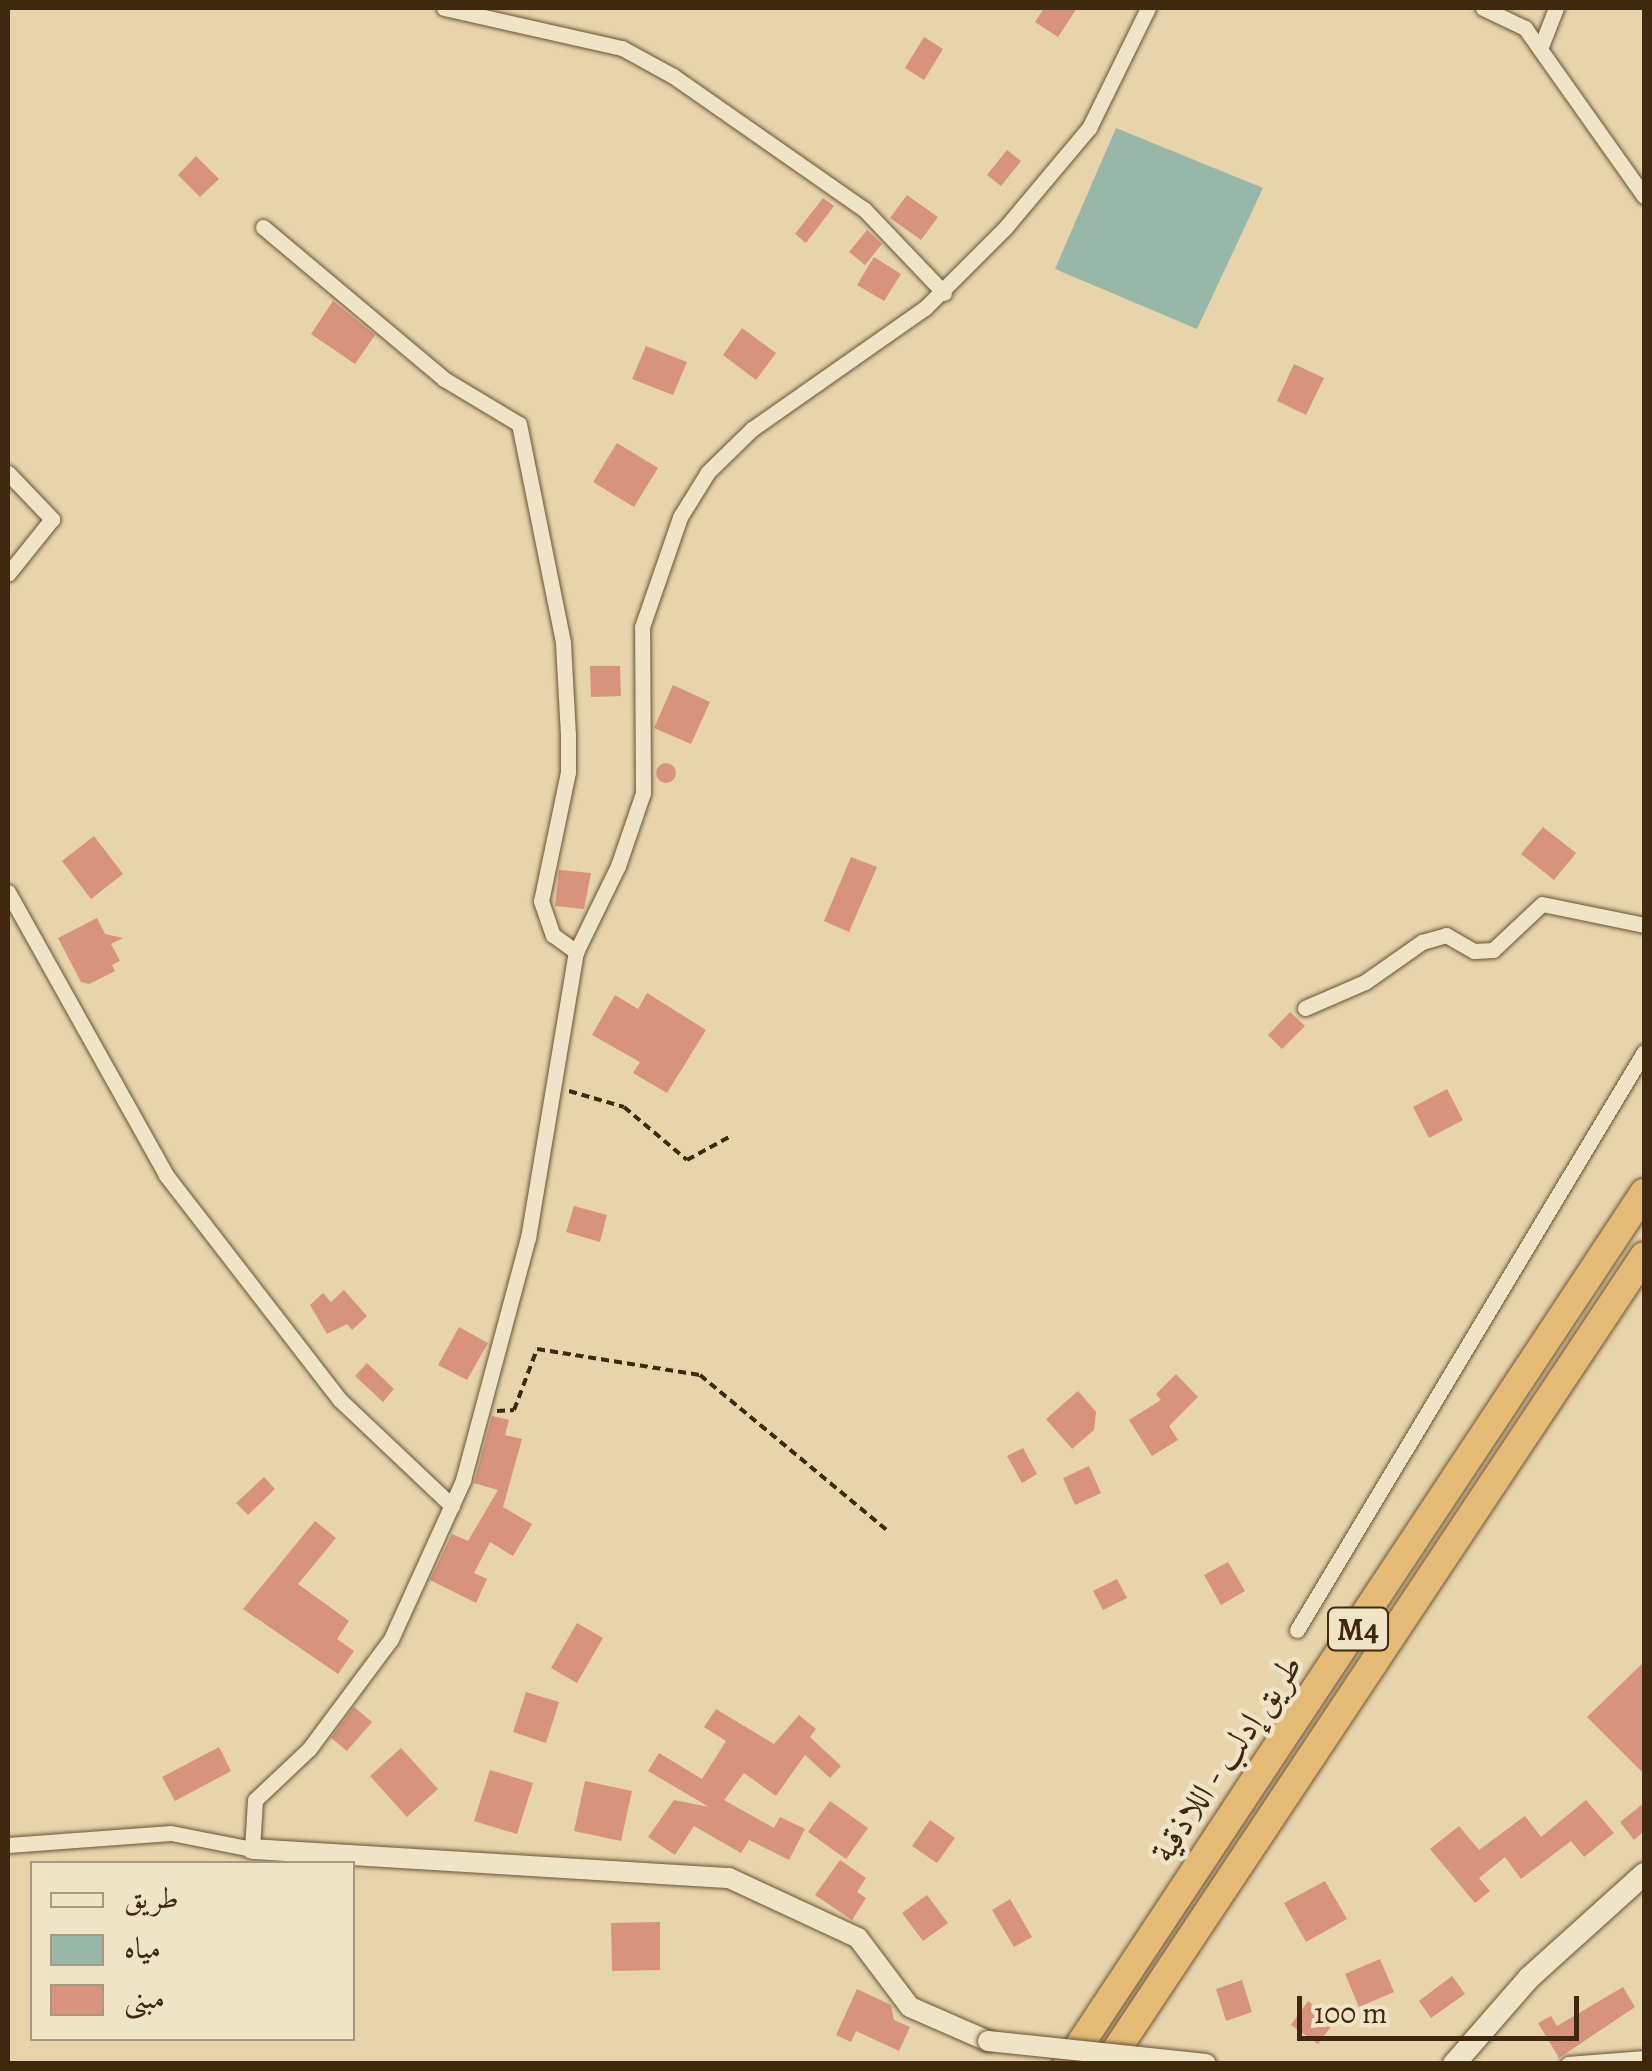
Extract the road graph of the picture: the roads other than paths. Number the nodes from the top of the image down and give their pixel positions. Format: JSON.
{"nodes":[{"id":1,"x":444,"y":8,"type":"edge"},
{"id":2,"x":1148,"y":8,"type":"edge"},
{"id":3,"x":1483,"y":8,"type":"edge"},
{"id":4,"x":1556,"y":8,"type":"edge"},
{"id":5,"x":1540,"y":49,"type":"junction"},
{"id":6,"x":1644,"y":196,"type":"edge"},
{"id":7,"x":262,"y":227,"type":"dead end"},
{"id":8,"x":944,"y":293,"type":"junction"},
{"id":9,"x":8,"y":473,"type":"edge"},
{"id":10,"x":8,"y":574,"type":"edge"},
{"id":11,"x":8,"y":892,"type":"edge"},
{"id":12,"x":1644,"y":925,"type":"edge"},
{"id":13,"x":576,"y":952,"type":"junction"},
{"id":14,"x":1305,"y":1008,"type":"dead end"},
{"id":15,"x":1644,"y":1052,"type":"edge"},
{"id":16,"x":1644,"y":1192,"type":"edge"},
{"id":17,"x":1644,"y":1256,"type":"edge"},
{"id":18,"x":452,"y":1506,"type":"junction"},
{"id":19,"x":1297,"y":1630,"type":"dead end"},
{"id":20,"x":8,"y":1845,"type":"edge"},
{"id":21,"x":252,"y":1849,"type":"junction"},
{"id":22,"x":1644,"y":1874,"type":"edge"},
{"id":23,"x":1644,"y":2058,"type":"edge"},
{"id":24,"x":1067,"y":2064,"type":"edge"},
{"id":25,"x":1107,"y":2064,"type":"edge"},
{"id":26,"x":1206,"y":2064,"type":"edge"},
{"id":27,"x":1454,"y":2064,"type":"edge"},
{"id":28,"x":1568,"y":2064,"type":"edge"}],
"edges":[{"from":1,"to":8,"type":"street"},
{"from":2,"to":8,"type":"street"},
{"from":3,"to":5,"type":"street"},
{"from":4,"to":5,"type":"street"},
{"from":5,"to":6,"type":"street"},
{"from":7,"to":13,"type":"street"},
{"from":8,"to":13,"type":"street"},
{"from":9,"to":10,"type":"street"},
{"from":11,"to":18,"type":"street"},
{"from":12,"to":14,"type":"street"},
{"from":13,"to":18,"type":"street"},
{"from":15,"to":19,"type":"street"},
{"from":16,"to":24,"type":"highway","name":"طريق إدلب - اللاذقية","number":"M4"},
{"from":17,"to":25,"type":"highway","name":"طريق إدلب - اللاذقية","number":"M4"},
{"from":18,"to":21,"type":"street"},
{"from":20,"to":21,"type":"street"},
{"from":21,"to":26,"type":"street","bridge":true},
{"from":22,"to":27,"type":"main road"},
{"from":23,"to":28,"type":"street"}]}
